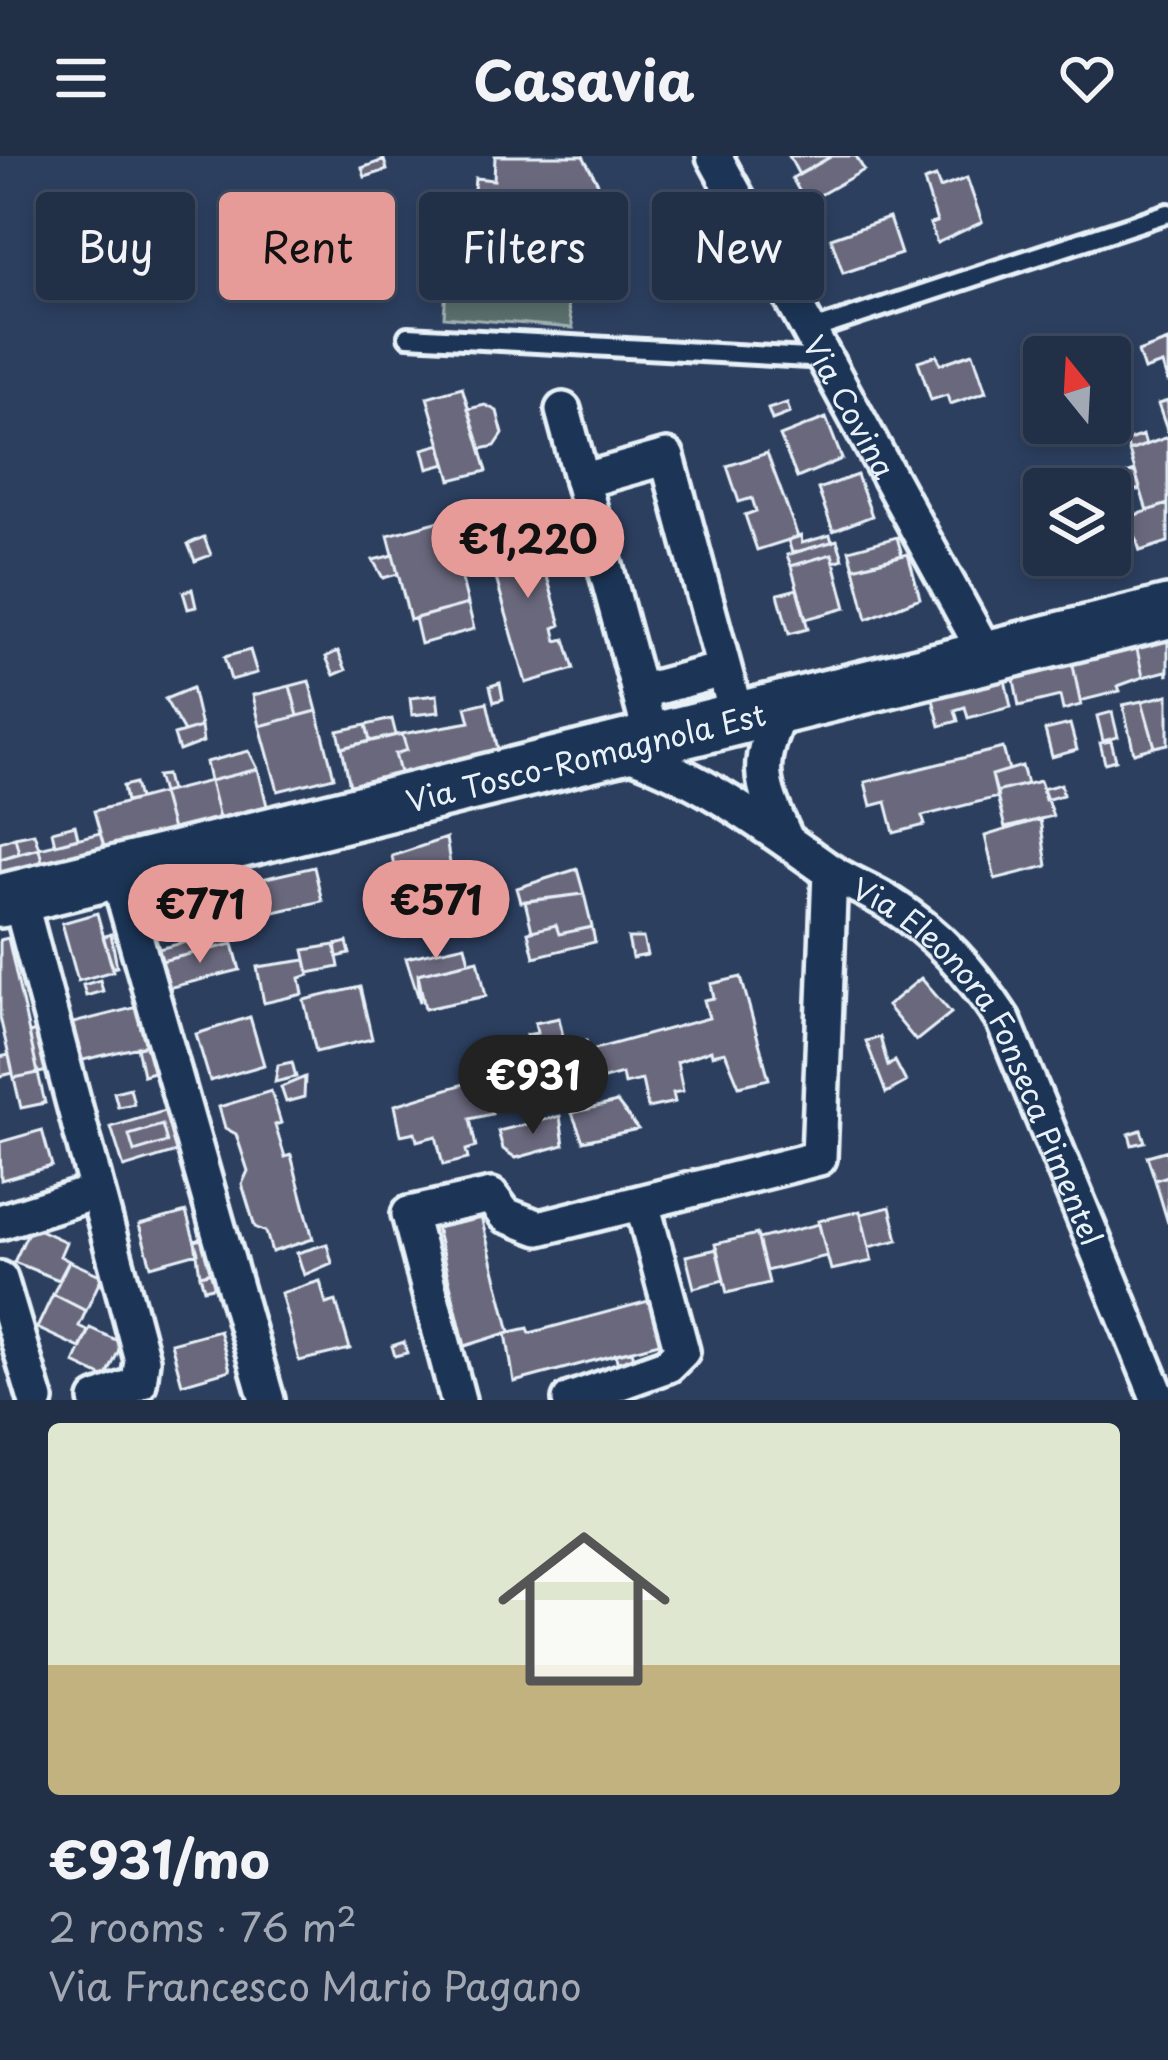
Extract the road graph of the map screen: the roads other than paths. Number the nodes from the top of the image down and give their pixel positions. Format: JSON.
{"nodes":[{"id":1,"x":714,"y":156,"type":"edge"},
{"id":2,"x":1168,"y":213,"type":"edge"},
{"id":3,"x":408,"y":336,"type":"dead end"},
{"id":4,"x":818,"y":345,"type":"junction"},
{"id":5,"x":562,"y":410,"type":"dead end"},
{"id":6,"x":582,"y":481,"type":"junction"},
{"id":7,"x":1168,"y":612,"type":"edge"},
{"id":8,"x":987,"y":656,"type":"junction"},
{"id":9,"x":738,"y":704,"type":"junction"},
{"id":10,"x":636,"y":727,"type":"junction"},
{"id":11,"x":761,"y":767,"type":"junction"},
{"id":12,"x":714,"y":793,"type":"junction"},
{"id":13,"x":785,"y":838,"type":"junction"},
{"id":14,"x":830,"y":872,"type":"junction"},
{"id":15,"x":118,"y":873,"type":"junction"},
{"id":16,"x":9,"y":899,"type":"edge"},
{"id":17,"x":95,"y":1192,"type":"junction"},
{"id":18,"x":643,"y":1203,"type":"junction"},
{"id":19,"x":0,"y":1222,"type":"edge"},
{"id":20,"x":0,"y":1279,"type":"edge"},
{"id":21,"x":37,"y":1400,"type":"edge"},
{"id":22,"x":98,"y":1400,"type":"edge"},
{"id":23,"x":267,"y":1400,"type":"edge"},
{"id":24,"x":458,"y":1400,"type":"edge"},
{"id":25,"x":570,"y":1400,"type":"edge"},
{"id":26,"x":1160,"y":1400,"type":"edge"}],
"edges":[{"from":1,"to":4,"type":"street","name":"Via Covina"},
{"from":2,"to":4,"type":"lane"},
{"from":3,"to":4,"type":"lane"},
{"from":4,"to":8,"type":"street","name":"Via Covina"},
{"from":5,"to":6,"type":"street"},
{"from":6,"to":9,"type":"street"},
{"from":6,"to":10,"type":"street"},
{"from":7,"to":8,"type":"main road","name":"Via Tosco-Romagnola Est"},
{"from":8,"to":9,"type":"main road","name":"Via Tosco-Romagnola Est"},
{"from":9,"to":10,"type":"main road","name":"Via Tosco-Romagnola Est"},
{"from":9,"to":11,"type":"street"},
{"from":9,"to":11,"type":"street"},
{"from":9,"to":12,"type":"street"},
{"from":10,"to":12,"type":"street","name":"Via Eleonora Fonseca Pimentel"},
{"from":10,"to":15,"type":"main road","name":"Via Tosco-Romagnola Est"},
{"from":11,"to":13,"type":"street"},
{"from":12,"to":13,"type":"street","name":"Via Eleonora Fonseca Pimentel"},
{"from":13,"to":14,"type":"street","name":"Via Eleonora Fonseca Pimentel"},
{"from":14,"to":18,"type":"street"},
{"from":14,"to":26,"type":"street","name":"Via Eleonora Fonseca Pimentel"},
{"from":15,"to":16,"type":"main road","name":"Via Tosco-Romagnola Est"},
{"from":15,"to":23,"type":"street"},
{"from":16,"to":17,"type":"street"},
{"from":17,"to":19,"type":"street"},
{"from":17,"to":22,"type":"street"},
{"from":18,"to":24,"type":"street"},
{"from":18,"to":25,"type":"street"},
{"from":20,"to":21,"type":"street"}]}
